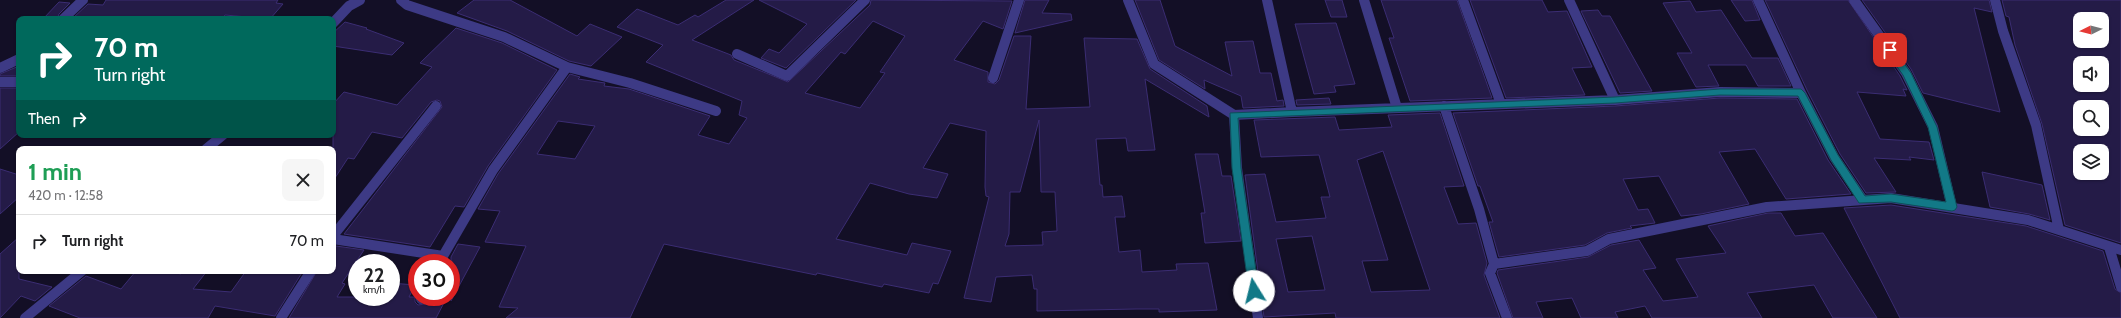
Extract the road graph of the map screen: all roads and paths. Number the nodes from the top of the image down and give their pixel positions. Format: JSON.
{"nodes":[{"id":1,"x":83,"y":0,"type":"edge"},
{"id":2,"x":360,"y":0,"type":"edge"},
{"id":3,"x":401,"y":0,"type":"edge"},
{"id":4,"x":865,"y":0,"type":"edge"},
{"id":5,"x":1019,"y":0,"type":"edge"},
{"id":6,"x":1128,"y":0,"type":"edge"},
{"id":7,"x":1267,"y":0,"type":"edge"},
{"id":8,"x":1364,"y":0,"type":"edge"},
{"id":9,"x":1463,"y":0,"type":"edge"},
{"id":10,"x":1569,"y":0,"type":"edge"},
{"id":11,"x":1758,"y":0,"type":"edge"},
{"id":12,"x":1854,"y":0,"type":"edge"},
{"id":13,"x":1995,"y":0,"type":"edge"},
{"id":14,"x":66,"y":16,"type":"edge"},
{"id":15,"x":336,"y":20,"type":"edge"},
{"id":16,"x":737,"y":54,"type":"dead end"},
{"id":17,"x":16,"y":60,"type":"edge"},
{"id":18,"x":567,"y":67,"type":"junction"},
{"id":19,"x":0,"y":68,"type":"edge"},
{"id":20,"x":993,"y":78,"type":"dead end"},
{"id":21,"x":0,"y":82,"type":"edge"},
{"id":22,"x":16,"y":82,"type":"edge"},
{"id":23,"x":1801,"y":93,"type":"junction"},
{"id":24,"x":1615,"y":100,"type":"junction"},
{"id":25,"x":1501,"y":104,"type":"junction"},
{"id":26,"x":436,"y":106,"type":"dead end"},
{"id":27,"x":1444,"y":106,"type":"junction"},
{"id":28,"x":1397,"y":108,"type":"junction"},
{"id":29,"x":716,"y":111,"type":"dead end"},
{"id":30,"x":1292,"y":112,"type":"junction"},
{"id":31,"x":1234,"y":115,"type":"junction"},
{"id":32,"x":219,"y":138,"type":"edge"},
{"id":33,"x":210,"y":146,"type":"edge"},
{"id":34,"x":1863,"y":200,"type":"junction"},
{"id":35,"x":1952,"y":207,"type":"junction"},
{"id":36,"x":2059,"y":230,"type":"junction"},
{"id":37,"x":336,"y":233,"type":"edge"},
{"id":38,"x":336,"y":238,"type":"edge"},
{"id":39,"x":2109,"y":248,"type":"junction"},
{"id":40,"x":2121,"y":250,"type":"edge"},
{"id":41,"x":413,"y":254,"type":"edge"},
{"id":42,"x":444,"y":254,"type":"edge"},
{"id":43,"x":1494,"y":264,"type":"junction"},
{"id":44,"x":78,"y":274,"type":"edge"},
{"id":45,"x":308,"y":274,"type":"edge"},
{"id":46,"x":2121,"y":286,"type":"edge"},
{"id":47,"x":25,"y":318,"type":"edge"},
{"id":48,"x":281,"y":318,"type":"edge"},
{"id":49,"x":1258,"y":318,"type":"edge"},
{"id":50,"x":1507,"y":318,"type":"edge"}],
"edges":[{"from":1,"to":14,"type":"street"},
{"from":2,"to":15,"type":"street"},
{"from":3,"to":18,"type":"street"},
{"from":4,"to":16,"type":"street"},
{"from":5,"to":20,"type":"street"},
{"from":6,"to":31,"type":"street"},
{"from":7,"to":30,"type":"street"},
{"from":8,"to":28,"type":"street"},
{"from":9,"to":25,"type":"street"},
{"from":10,"to":24,"type":"street"},
{"from":11,"to":23,"type":"street"},
{"from":12,"to":35,"type":"street"},
{"from":13,"to":36,"type":"street"},
{"from":17,"to":19,"type":"street"},
{"from":18,"to":29,"type":"street"},
{"from":18,"to":42,"type":"street"},
{"from":21,"to":22,"type":"street"},
{"from":23,"to":24,"type":"street"},
{"from":23,"to":34,"type":"street"},
{"from":24,"to":25,"type":"street"},
{"from":25,"to":27,"type":"street"},
{"from":26,"to":37,"type":"street"},
{"from":27,"to":28,"type":"street"},
{"from":27,"to":43,"type":"street"},
{"from":28,"to":30,"type":"street"},
{"from":30,"to":31,"type":"street"},
{"from":31,"to":49,"type":"street"},
{"from":32,"to":33,"type":"street"},
{"from":34,"to":35,"type":"street"},
{"from":34,"to":43,"type":"street"},
{"from":35,"to":36,"type":"street"},
{"from":36,"to":39,"type":"street"},
{"from":38,"to":41,"type":"street"},
{"from":39,"to":40,"type":"street"},
{"from":39,"to":46,"type":"street"},
{"from":43,"to":50,"type":"street"},
{"from":44,"to":47,"type":"street"},
{"from":45,"to":48,"type":"street"}]}
